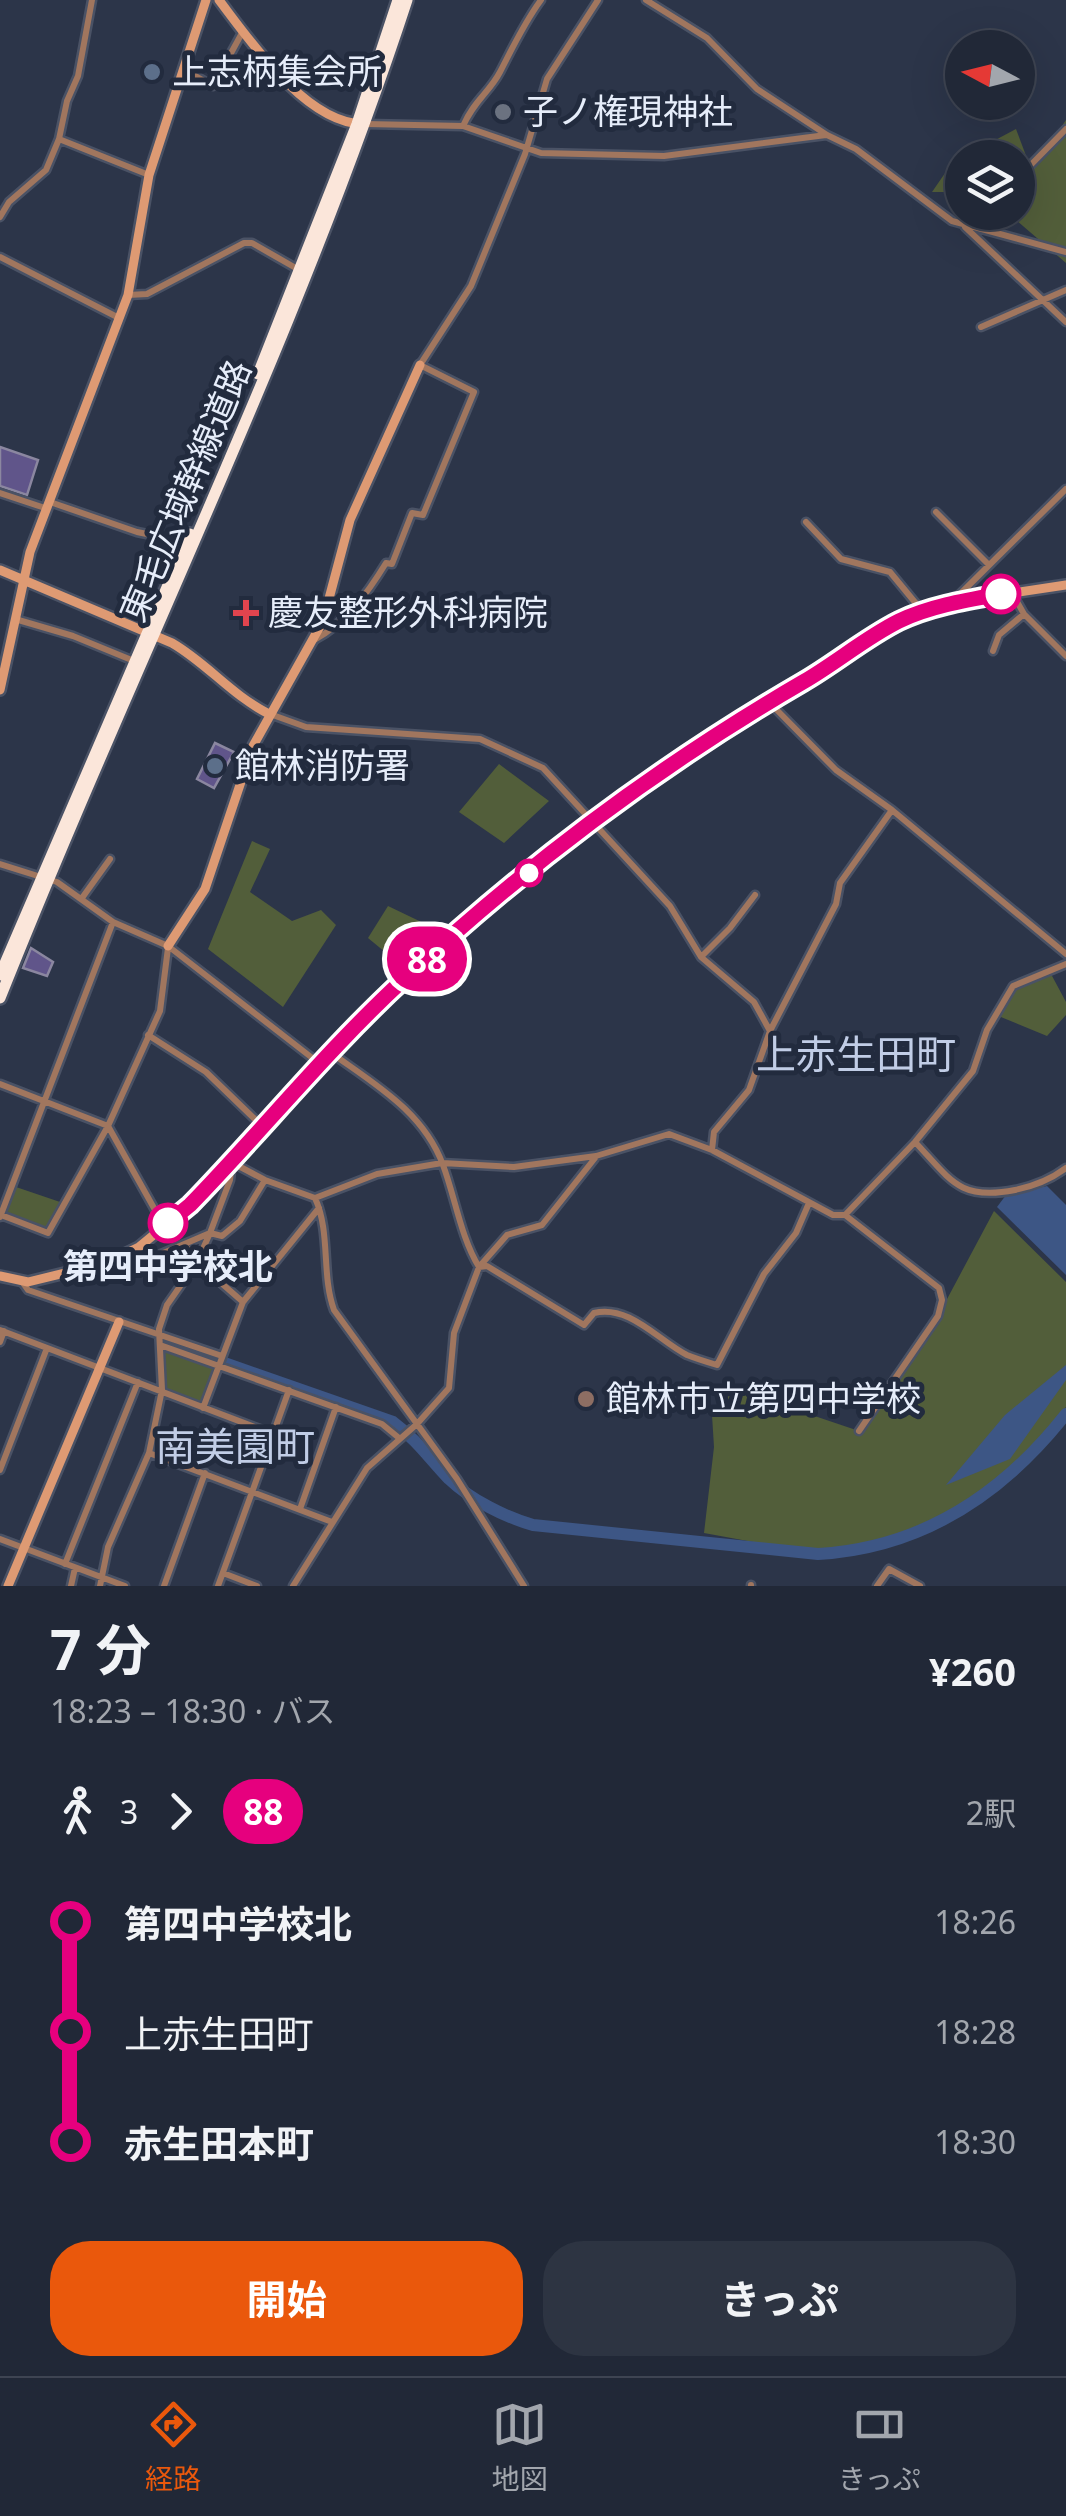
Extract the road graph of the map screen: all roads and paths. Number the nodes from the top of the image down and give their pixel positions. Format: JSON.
{"nodes":[{"id":1,"x":92,"y":0,"type":"edge"},
{"id":2,"x":206,"y":0,"type":"edge"},
{"id":3,"x":219,"y":0,"type":"edge"},
{"id":4,"x":398,"y":0,"type":"edge"},
{"id":5,"x":407,"y":0,"type":"edge"},
{"id":6,"x":541,"y":0,"type":"edge"},
{"id":7,"x":598,"y":0,"type":"edge"},
{"id":8,"x":646,"y":0,"type":"edge"},
{"id":9,"x":242,"y":32,"type":"junction"},
{"id":10,"x":185,"y":70,"type":"junction"},
{"id":11,"x":361,"y":124,"type":"junction"},
{"id":12,"x":463,"y":126,"type":"junction"},
{"id":13,"x":1066,"y":129,"type":"edge"},
{"id":14,"x":827,"y":135,"type":"junction"},
{"id":15,"x":59,"y":139,"type":"junction"},
{"id":16,"x":525,"y":149,"type":"junction"},
{"id":17,"x":1035,"y":161,"type":"edge"},
{"id":18,"x":149,"y":175,"type":"junction"},
{"id":19,"x":945,"y":212,"type":"edge"},
{"id":20,"x":0,"y":217,"type":"edge"},
{"id":21,"x":968,"y":230,"type":"edge"},
{"id":22,"x":984,"y":230,"type":"edge"},
{"id":23,"x":1066,"y":252,"type":"edge"},
{"id":24,"x":0,"y":257,"type":"edge"},
{"id":25,"x":305,"y":273,"type":"junction"},
{"id":26,"x":1066,"y":290,"type":"edge"},
{"id":27,"x":128,"y":295,"type":"junction"},
{"id":28,"x":1043,"y":300,"type":"junction"},
{"id":29,"x":120,"y":318,"type":"junction"},
{"id":30,"x":1066,"y":322,"type":"edge"},
{"id":31,"x":981,"y":327,"type":"dead end"},
{"id":32,"x":420,"y":365,"type":"junction"},
{"id":33,"x":1066,"y":489,"type":"edge"},
{"id":34,"x":0,"y":493,"type":"edge"},
{"id":35,"x":47,"y":505,"type":"junction"},
{"id":36,"x":936,"y":512,"type":"dead end"},
{"id":37,"x":806,"y":522,"type":"dead end"},
{"id":38,"x":186,"y":542,"type":"junction"},
{"id":39,"x":988,"y":564,"type":"junction"},
{"id":40,"x":0,"y":570,"type":"edge"},
{"id":41,"x":24,"y":577,"type":"junction"},
{"id":42,"x":1066,"y":585,"type":"edge"},
{"id":43,"x":1012,"y":592,"type":"junction"},
{"id":44,"x":949,"y":605,"type":"junction"},
{"id":45,"x":923,"y":612,"type":"junction"},
{"id":46,"x":1024,"y":614,"type":"junction"},
{"id":47,"x":13,"y":619,"type":"junction"},
{"id":48,"x":151,"y":633,"type":"junction"},
{"id":49,"x":4,"y":641,"type":"edge"},
{"id":50,"x":313,"y":641,"type":"junction"},
{"id":51,"x":993,"y":650,"type":"dead end"},
{"id":52,"x":1066,"y":656,"type":"edge"},
{"id":53,"x":134,"y":661,"type":"junction"},
{"id":54,"x":0,"y":690,"type":"edge"},
{"id":55,"x":769,"y":702,"type":"junction"},
{"id":56,"x":269,"y":714,"type":"junction"},
{"id":57,"x":892,"y":810,"type":"junction"},
{"id":58,"x":594,"y":821,"type":"junction"},
{"id":59,"x":110,"y":859,"type":"dead end"},
{"id":60,"x":0,"y":864,"type":"edge"},
{"id":61,"x":45,"y":878,"type":"junction"},
{"id":62,"x":755,"y":895,"type":"dead end"},
{"id":63,"x":82,"y":898,"type":"junction"},
{"id":64,"x":113,"y":922,"type":"junction"},
{"id":65,"x":168,"y":946,"type":"junction"},
{"id":66,"x":1066,"y":954,"type":"edge"},
{"id":67,"x":701,"y":957,"type":"junction"},
{"id":68,"x":7,"y":959,"type":"edge"},
{"id":69,"x":1066,"y":964,"type":"edge"},
{"id":70,"x":0,"y":975,"type":"edge"},
{"id":71,"x":0,"y":998,"type":"edge"},
{"id":72,"x":770,"y":1031,"type":"junction"},
{"id":73,"x":148,"y":1035,"type":"junction"},
{"id":74,"x":330,"y":1052,"type":"junction"},
{"id":75,"x":320,"y":1064,"type":"junction"},
{"id":76,"x":0,"y":1084,"type":"edge"},
{"id":77,"x":46,"y":1102,"type":"junction"},
{"id":78,"x":108,"y":1126,"type":"junction"},
{"id":79,"x":263,"y":1127,"type":"junction"},
{"id":80,"x":916,"y":1142,"type":"junction"},
{"id":81,"x":712,"y":1150,"type":"junction"},
{"id":82,"x":596,"y":1156,"type":"junction"},
{"id":83,"x":442,"y":1162,"type":"junction"},
{"id":84,"x":229,"y":1164,"type":"junction"},
{"id":85,"x":1066,"y":1168,"type":"edge"},
{"id":86,"x":265,"y":1180,"type":"junction"},
{"id":87,"x":315,"y":1198,"type":"junction"},
{"id":88,"x":809,"y":1203,"type":"junction"},
{"id":89,"x":319,"y":1207,"type":"junction"},
{"id":90,"x":844,"y":1215,"type":"junction"},
{"id":91,"x":1,"y":1217,"type":"edge"},
{"id":92,"x":164,"y":1226,"type":"junction"},
{"id":93,"x":210,"y":1233,"type":"junction"},
{"id":94,"x":185,"y":1245,"type":"junction"},
{"id":95,"x":117,"y":1259,"type":"junction"},
{"id":96,"x":197,"y":1262,"type":"junction"},
{"id":97,"x":480,"y":1267,"type":"junction"},
{"id":98,"x":0,"y":1276,"type":"edge"},
{"id":99,"x":23,"y":1283,"type":"junction"},
{"id":100,"x":243,"y":1302,"type":"junction"},
{"id":101,"x":119,"y":1322,"type":"junction"},
{"id":102,"x":2,"y":1331,"type":"edge"},
{"id":103,"x":160,"y":1335,"type":"junction"},
{"id":104,"x":0,"y":1342,"type":"edge"},
{"id":105,"x":160,"y":1345,"type":"junction"},
{"id":106,"x":47,"y":1348,"type":"junction"},
{"id":107,"x":221,"y":1360,"type":"junction"},
{"id":108,"x":99,"y":1368,"type":"junction"},
{"id":109,"x":138,"y":1382,"type":"junction"},
{"id":110,"x":289,"y":1390,"type":"junction"},
{"id":111,"x":162,"y":1392,"type":"junction"},
{"id":112,"x":336,"y":1407,"type":"junction"},
{"id":113,"x":203,"y":1408,"type":"junction"},
{"id":114,"x":417,"y":1424,"type":"junction"},
{"id":115,"x":859,"y":1431,"type":"dead end"},
{"id":116,"x":273,"y":1434,"type":"junction"},
{"id":117,"x":399,"y":1438,"type":"junction"},
{"id":118,"x":149,"y":1453,"type":"junction"},
{"id":119,"x":0,"y":1470,"type":"edge"},
{"id":120,"x":206,"y":1473,"type":"junction"},
{"id":121,"x":251,"y":1491,"type":"junction"},
{"id":122,"x":300,"y":1509,"type":"junction"},
{"id":123,"x":332,"y":1522,"type":"junction"},
{"id":124,"x":0,"y":1539,"type":"edge"},
{"id":125,"x":23,"y":1548,"type":"junction"},
{"id":126,"x":65,"y":1564,"type":"junction"},
{"id":127,"x":76,"y":1568,"type":"junction"},
{"id":128,"x":222,"y":1573,"type":"junction"},
{"id":129,"x":100,"y":1582,"type":"edge"},
{"id":130,"x":916,"y":1585,"type":"edge"},
{"id":131,"x":8,"y":1586,"type":"edge"},
{"id":132,"x":71,"y":1586,"type":"edge"},
{"id":133,"x":125,"y":1586,"type":"edge"},
{"id":134,"x":164,"y":1586,"type":"edge"},
{"id":135,"x":218,"y":1586,"type":"edge"},
{"id":136,"x":257,"y":1586,"type":"edge"},
{"id":137,"x":293,"y":1586,"type":"edge"},
{"id":138,"x":524,"y":1586,"type":"edge"},
{"id":139,"x":877,"y":1586,"type":"edge"}],
"edges":[{"from":1,"to":15,"type":"street"},
{"from":2,"to":10,"type":"street"},
{"from":3,"to":9,"type":"street"},
{"from":4,"to":11,"type":"highway","name":"東毛広域幹線道路"},
{"from":5,"to":11,"type":"highway","name":"東毛広域幹線道路"},
{"from":6,"to":12,"type":"street"},
{"from":7,"to":16,"type":"street"},
{"from":8,"to":14,"type":"street"},
{"from":9,"to":10,"type":"street"},
{"from":9,"to":11,"type":"street"},
{"from":10,"to":18,"type":"street"},
{"from":11,"to":12,"type":"street"},
{"from":11,"to":25,"type":"highway","name":"東毛広域幹線道路"},
{"from":12,"to":16,"type":"street"},
{"from":13,"to":17,"type":"street"},
{"from":14,"to":16,"type":"street"},
{"from":14,"to":19,"type":"street"},
{"from":15,"to":18,"type":"street"},
{"from":15,"to":20,"type":"street"},
{"from":16,"to":32,"type":"street"},
{"from":18,"to":27,"type":"street"},
{"from":21,"to":28,"type":"street"},
{"from":22,"to":23,"type":"street"},
{"from":24,"to":29,"type":"street"},
{"from":25,"to":27,"type":"street"},
{"from":25,"to":38,"type":"highway","name":"東毛広域幹線道路"},
{"from":25,"to":48,"type":"highway","name":"東毛広域幹線道路"},
{"from":26,"to":28,"type":"street"},
{"from":27,"to":29,"type":"street"},
{"from":28,"to":30,"type":"street"},
{"from":28,"to":31,"type":"street"},
{"from":29,"to":35,"type":"street"},
{"from":32,"to":50,"type":"street"},
{"from":32,"to":50,"type":"street"},
{"from":33,"to":39,"type":"street"},
{"from":34,"to":35,"type":"street"},
{"from":35,"to":38,"type":"street"},
{"from":35,"to":41,"type":"street"},
{"from":36,"to":39,"type":"street"},
{"from":37,"to":45,"type":"street"},
{"from":38,"to":48,"type":"highway","name":"東毛広域幹線道路"},
{"from":39,"to":44,"type":"street"},
{"from":40,"to":41,"type":"street"},
{"from":41,"to":47,"type":"street"},
{"from":41,"to":48,"type":"street"},
{"from":42,"to":43,"type":"street"},
{"from":43,"to":44,"type":"street"},
{"from":43,"to":46,"type":"street"},
{"from":44,"to":45,"type":"street"},
{"from":45,"to":55,"type":"street"},
{"from":46,"to":51,"type":"street"},
{"from":46,"to":52,"type":"street"},
{"from":47,"to":49,"type":"street"},
{"from":47,"to":53,"type":"street"},
{"from":48,"to":53,"type":"highway","name":"東毛広域幹線道路"},
{"from":48,"to":56,"type":"street"},
{"from":48,"to":61,"type":"highway","name":"東毛広域幹線道路"},
{"from":49,"to":54,"type":"street"},
{"from":50,"to":56,"type":"street"},
{"from":53,"to":61,"type":"highway","name":"東毛広域幹線道路"},
{"from":55,"to":57,"type":"street"},
{"from":55,"to":58,"type":"street"},
{"from":56,"to":58,"type":"street"},
{"from":56,"to":65,"type":"street"},
{"from":57,"to":66,"type":"street"},
{"from":57,"to":72,"type":"street"},
{"from":58,"to":67,"type":"street"},
{"from":58,"to":74,"type":"street"},
{"from":59,"to":63,"type":"street"},
{"from":60,"to":61,"type":"street"},
{"from":61,"to":63,"type":"street"},
{"from":61,"to":68,"type":"highway","name":"東毛広域幹線道路"},
{"from":62,"to":67,"type":"street"},
{"from":63,"to":64,"type":"street"},
{"from":64,"to":65,"type":"street"},
{"from":64,"to":77,"type":"street"},
{"from":65,"to":73,"type":"street"},
{"from":65,"to":75,"type":"street"},
{"from":67,"to":72,"type":"street"},
{"from":68,"to":70,"type":"highway","name":"東毛広域幹線道路"},
{"from":68,"to":71,"type":"highway","name":"東毛広域幹線道路"},
{"from":69,"to":80,"type":"street"},
{"from":72,"to":81,"type":"street"},
{"from":73,"to":78,"type":"street"},
{"from":73,"to":79,"type":"street"},
{"from":74,"to":75,"type":"street"},
{"from":74,"to":83,"type":"street"},
{"from":75,"to":79,"type":"street"},
{"from":76,"to":77,"type":"street"},
{"from":77,"to":78,"type":"street"},
{"from":77,"to":91,"type":"street"},
{"from":78,"to":91,"type":"street"},
{"from":78,"to":92,"type":"street"},
{"from":79,"to":84,"type":"street"},
{"from":80,"to":85,"type":"street"},
{"from":80,"to":90,"type":"street"},
{"from":81,"to":82,"type":"street"},
{"from":81,"to":88,"type":"street"},
{"from":82,"to":83,"type":"street"},
{"from":82,"to":97,"type":"street"},
{"from":83,"to":87,"type":"street"},
{"from":83,"to":97,"type":"street"},
{"from":84,"to":86,"type":"street"},
{"from":84,"to":92,"type":"street"},
{"from":84,"to":93,"type":"street"},
{"from":86,"to":87,"type":"street"},
{"from":86,"to":93,"type":"street"},
{"from":87,"to":89,"type":"street"},
{"from":88,"to":90,"type":"street"},
{"from":88,"to":97,"type":"street"},
{"from":89,"to":100,"type":"street"},
{"from":89,"to":114,"type":"street"},
{"from":90,"to":115,"type":"street"},
{"from":92,"to":95,"type":"street"},
{"from":93,"to":94,"type":"street"},
{"from":93,"to":96,"type":"street"},
{"from":94,"to":95,"type":"street"},
{"from":94,"to":96,"type":"street"},
{"from":95,"to":99,"type":"street"},
{"from":96,"to":100,"type":"street"},
{"from":96,"to":103,"type":"street"},
{"from":97,"to":114,"type":"street"},
{"from":98,"to":99,"type":"street"},
{"from":99,"to":101,"type":"street"},
{"from":100,"to":107,"type":"street"},
{"from":101,"to":103,"type":"street"},
{"from":101,"to":108,"type":"street"},
{"from":102,"to":104,"type":"street"},
{"from":102,"to":106,"type":"street"},
{"from":103,"to":105,"type":"street"},
{"from":103,"to":107,"type":"street"},
{"from":105,"to":107,"type":"street"},
{"from":105,"to":111,"type":"street"},
{"from":106,"to":108,"type":"street"},
{"from":106,"to":119,"type":"street"},
{"from":107,"to":110,"type":"street"},
{"from":107,"to":113,"type":"street"},
{"from":108,"to":109,"type":"street"},
{"from":108,"to":125,"type":"street"},
{"from":109,"to":111,"type":"street"},
{"from":109,"to":126,"type":"street"},
{"from":110,"to":112,"type":"street"},
{"from":110,"to":116,"type":"street"},
{"from":111,"to":113,"type":"street"},
{"from":111,"to":118,"type":"street"},
{"from":112,"to":117,"type":"street"},
{"from":112,"to":122,"type":"street"},
{"from":113,"to":116,"type":"street"},
{"from":114,"to":117,"type":"street"},
{"from":114,"to":138,"type":"street"},
{"from":116,"to":121,"type":"street"},
{"from":117,"to":123,"type":"street"},
{"from":118,"to":120,"type":"street"},
{"from":118,"to":129,"type":"street"},
{"from":120,"to":121,"type":"street"},
{"from":120,"to":134,"type":"street"},
{"from":121,"to":122,"type":"street"},
{"from":121,"to":128,"type":"street"},
{"from":122,"to":123,"type":"street"},
{"from":123,"to":137,"type":"street"},
{"from":124,"to":125,"type":"street"},
{"from":125,"to":126,"type":"street"},
{"from":125,"to":131,"type":"street"},
{"from":126,"to":127,"type":"street"},
{"from":127,"to":129,"type":"street"},
{"from":127,"to":132,"type":"street"},
{"from":128,"to":135,"type":"street"},
{"from":128,"to":136,"type":"street"},
{"from":129,"to":133,"type":"street"},
{"from":130,"to":139,"type":"street"}]}
